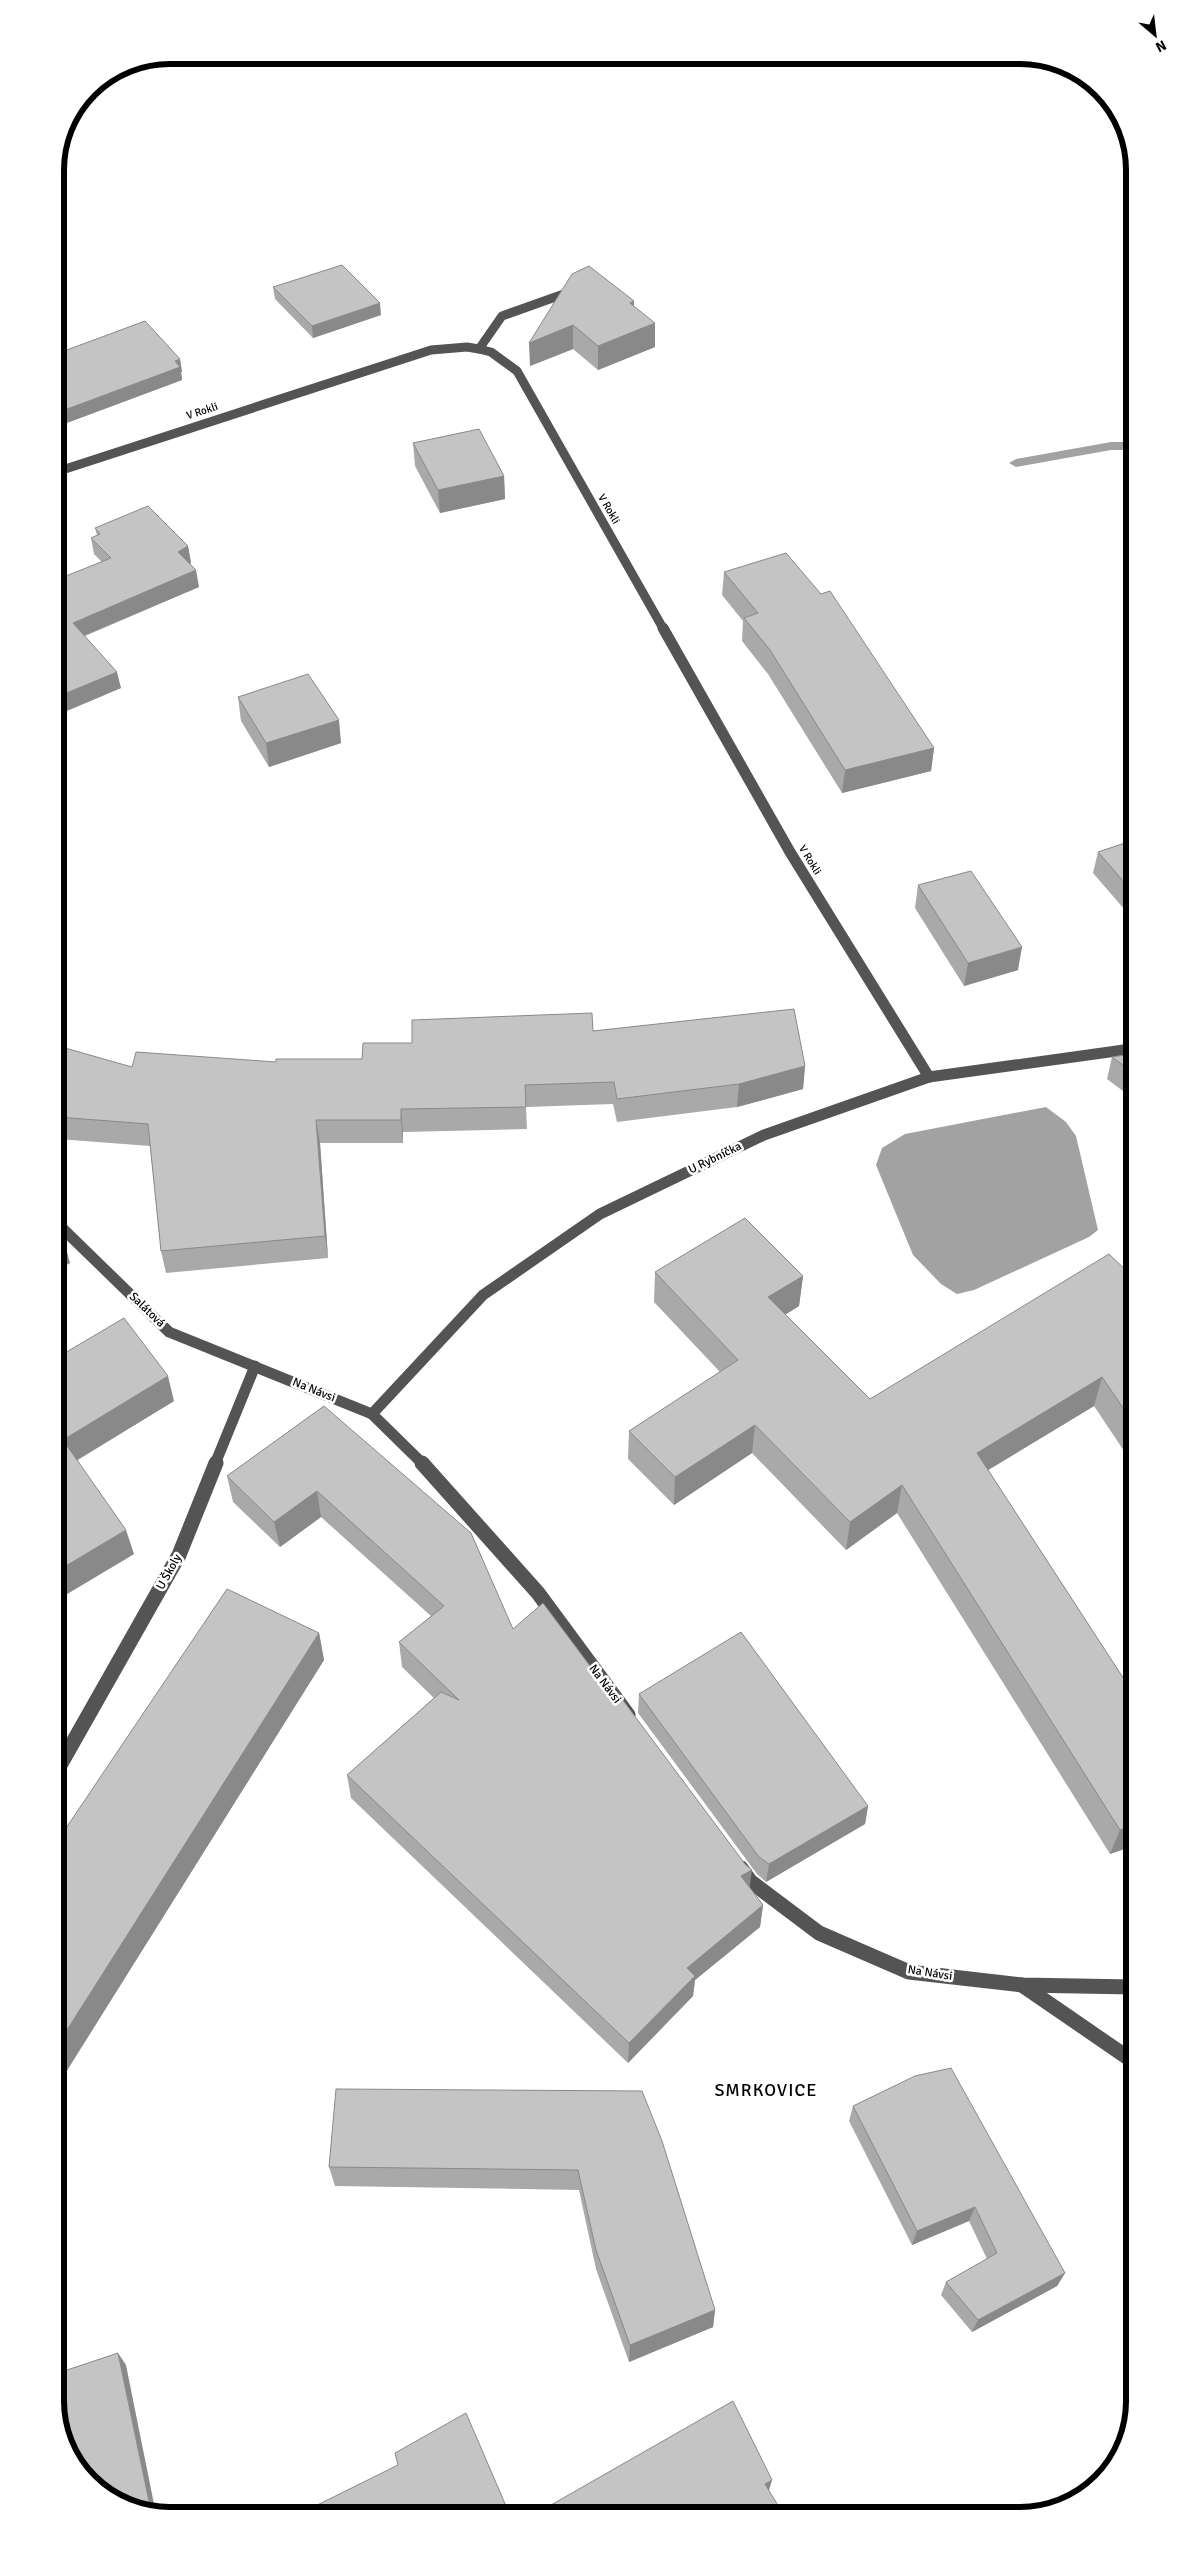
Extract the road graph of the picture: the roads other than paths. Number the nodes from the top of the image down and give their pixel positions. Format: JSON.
{"nodes":[{"id":1,"x":583,"y":287,"type":"edge"},
{"id":2,"x":479,"y":349,"type":"junction"},
{"id":3,"x":64,"y":469,"type":"edge"},
{"id":4,"x":1126,"y":1050,"type":"edge"},
{"id":5,"x":929,"y":1077,"type":"junction"},
{"id":6,"x":64,"y":1230,"type":"edge"},
{"id":7,"x":255,"y":1366,"type":"junction"},
{"id":8,"x":372,"y":1414,"type":"junction"},
{"id":9,"x":637,"y":1727,"type":"edge"},
{"id":10,"x":64,"y":1760,"type":"edge"},
{"id":11,"x":733,"y":1858,"type":"edge"},
{"id":12,"x":1022,"y":1985,"type":"junction"},
{"id":13,"x":1126,"y":1987,"type":"edge"},
{"id":14,"x":1126,"y":2056,"type":"edge"}],
"edges":[{"from":1,"to":2,"type":"street"},
{"from":2,"to":3,"type":"street","name":"V Rokli"},
{"from":2,"to":5,"type":"street","name":"V Rokli"},
{"from":4,"to":5,"type":"street","name":"U Rybníčka"},
{"from":5,"to":8,"type":"street","name":"U Rybníčka"},
{"from":6,"to":7,"type":"street","name":"Salátová"},
{"from":7,"to":8,"type":"street","name":"Na Návsi"},
{"from":7,"to":10,"type":"street","name":"U Školy"},
{"from":8,"to":9,"type":"street","name":"Na Návsi"},
{"from":11,"to":12,"type":"street","name":"Na Návsi"},
{"from":12,"to":13,"type":"street","name":"Na Návsi"},
{"from":12,"to":14,"type":"street","name":"Na Návsi"}]}
